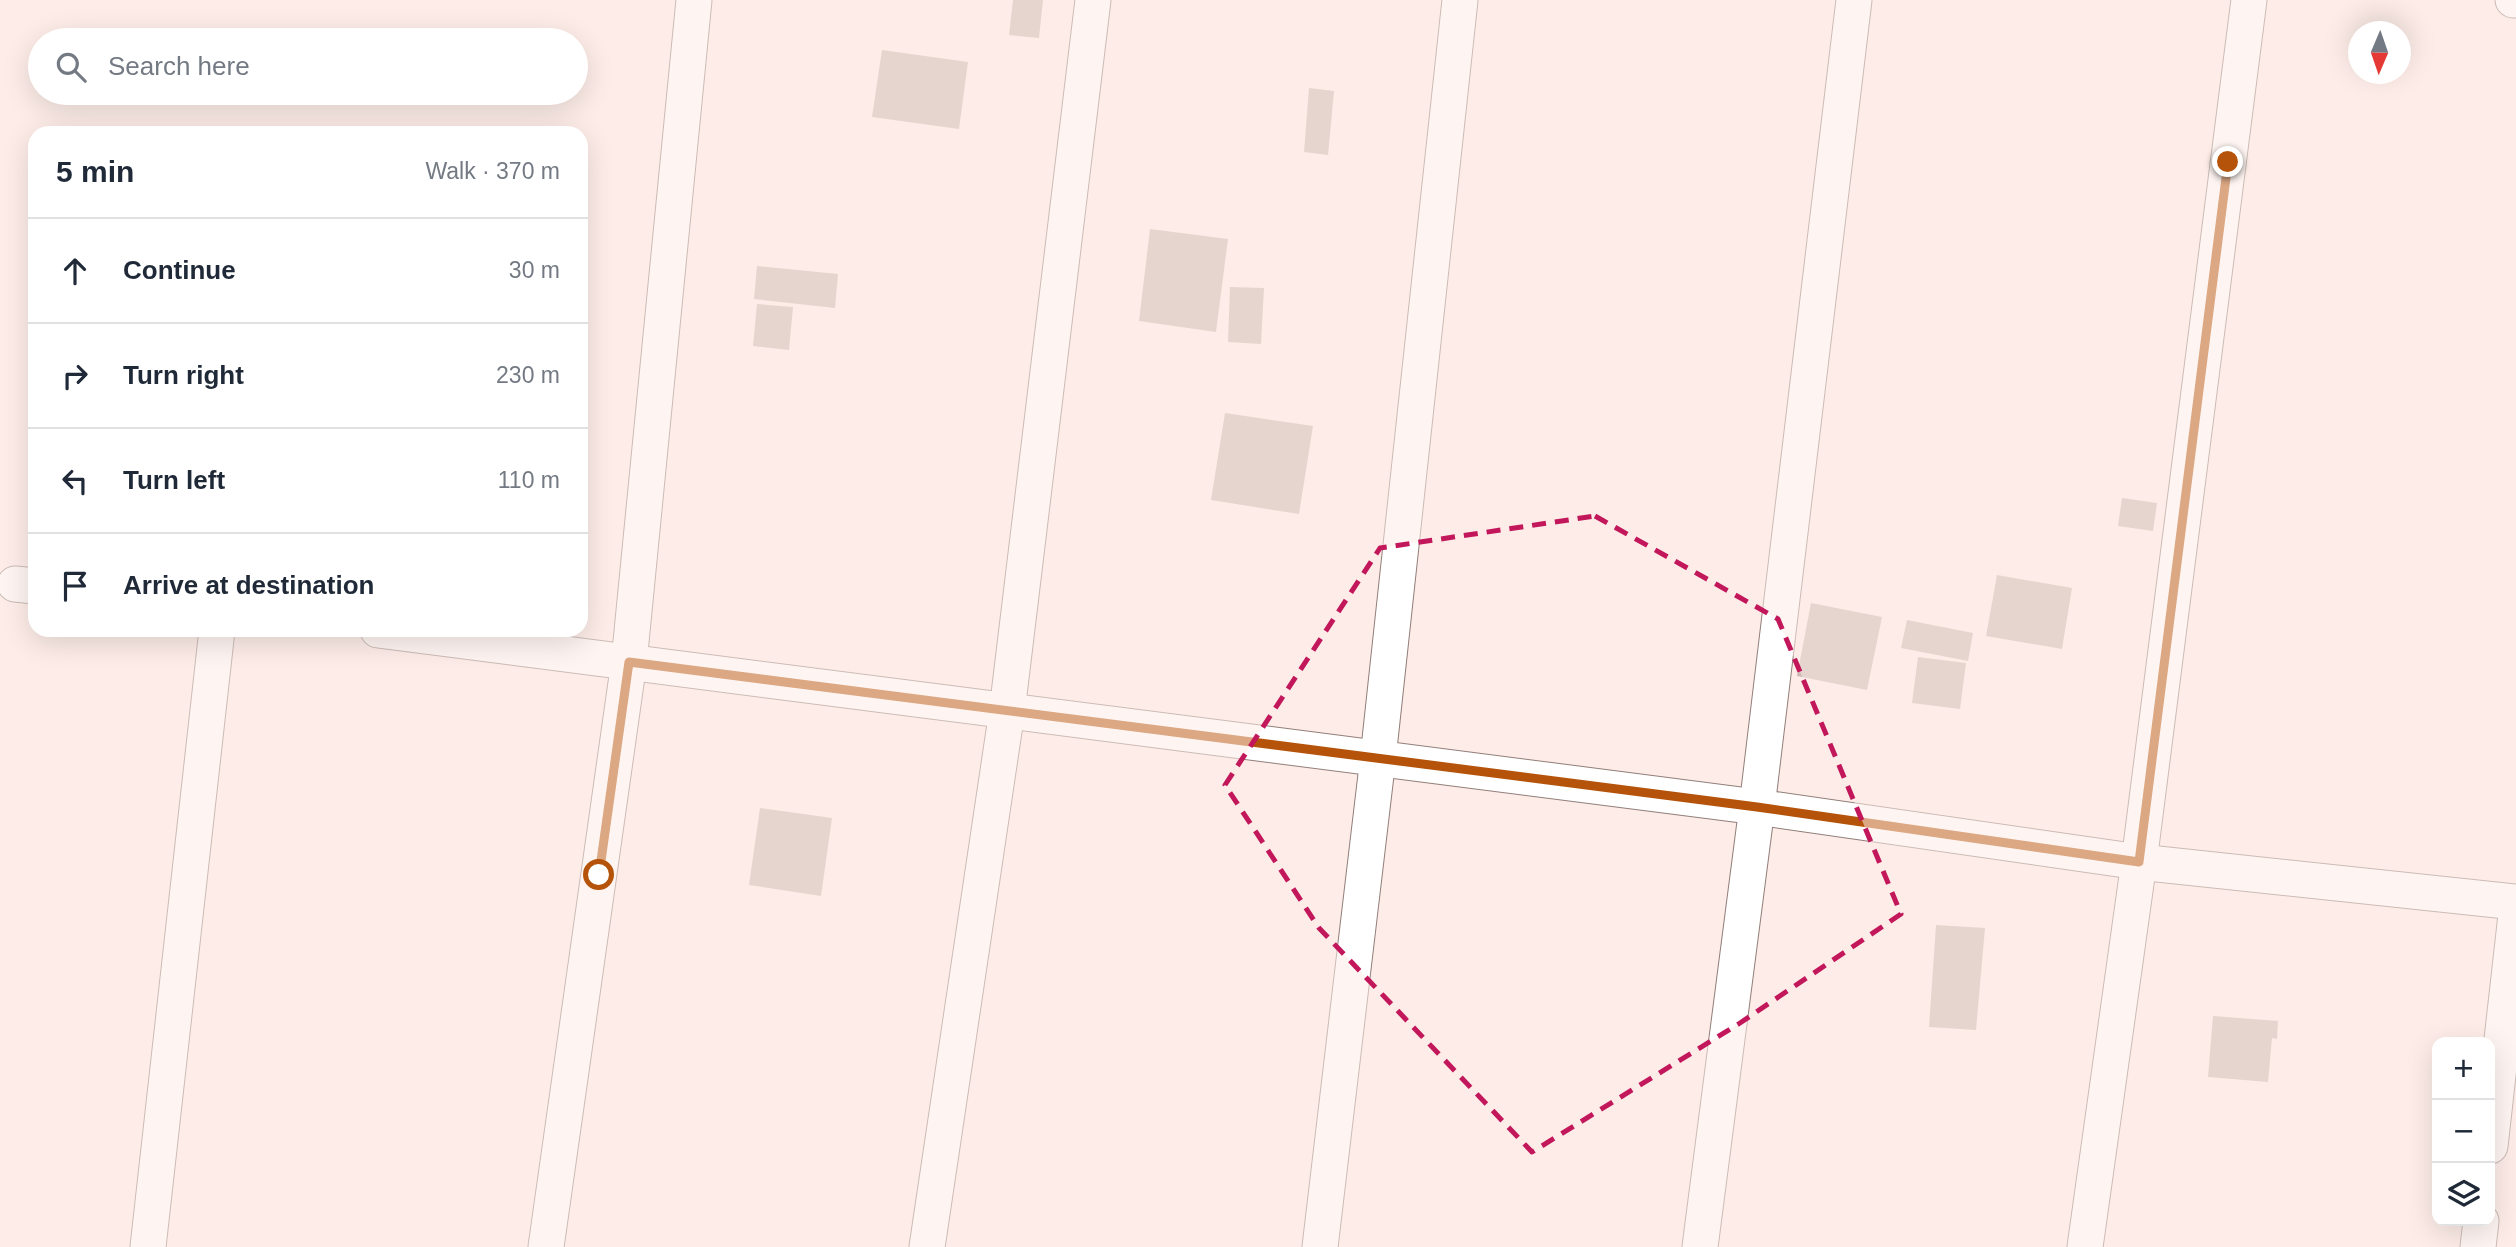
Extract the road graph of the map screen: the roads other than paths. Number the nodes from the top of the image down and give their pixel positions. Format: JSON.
{"nodes":[{"id":1,"x":694,"y":0,"type":"edge"},
{"id":2,"x":1093,"y":0,"type":"edge"},
{"id":3,"x":1460,"y":0,"type":"edge"},
{"id":4,"x":1854,"y":0,"type":"edge"},
{"id":5,"x":2249,"y":0,"type":"edge"},
{"id":6,"x":216,"y":637,"type":"edge"},
{"id":7,"x":433,"y":637,"type":"edge"},
{"id":8,"x":629,"y":662,"type":"junction"},
{"id":9,"x":1007,"y":711,"type":"junction"},
{"id":10,"x":1378,"y":758,"type":"junction"},
{"id":11,"x":1757,"y":807,"type":"junction"},
{"id":12,"x":2139,"y":862,"type":"junction"},
{"id":13,"x":2516,"y":902,"type":"edge"},
{"id":14,"x":2516,"y":915,"type":"edge"},
{"id":15,"x":2495,"y":1102,"type":"edge"},
{"id":16,"x":2480,"y":1226,"type":"edge"},
{"id":17,"x":148,"y":1247,"type":"edge"},
{"id":18,"x":546,"y":1247,"type":"edge"},
{"id":19,"x":927,"y":1247,"type":"edge"},
{"id":20,"x":1320,"y":1247,"type":"edge"},
{"id":21,"x":1700,"y":1247,"type":"edge"},
{"id":22,"x":2085,"y":1247,"type":"edge"},
{"id":23,"x":2478,"y":1247,"type":"edge"}],
"edges":[{"from":1,"to":8,"type":"street"},
{"from":2,"to":9,"type":"street"},
{"from":3,"to":10,"type":"street"},
{"from":4,"to":11,"type":"street"},
{"from":5,"to":12,"type":"street"},
{"from":6,"to":17,"type":"street"},
{"from":7,"to":8,"type":"street"},
{"from":8,"to":9,"type":"street"},
{"from":8,"to":18,"type":"street"},
{"from":9,"to":10,"type":"street"},
{"from":9,"to":19,"type":"street"},
{"from":10,"to":11,"type":"street"},
{"from":10,"to":20,"type":"street"},
{"from":11,"to":12,"type":"street"},
{"from":11,"to":21,"type":"street"},
{"from":12,"to":13,"type":"street"},
{"from":12,"to":22,"type":"street"},
{"from":14,"to":15,"type":"street"},
{"from":16,"to":23,"type":"street"}]}
